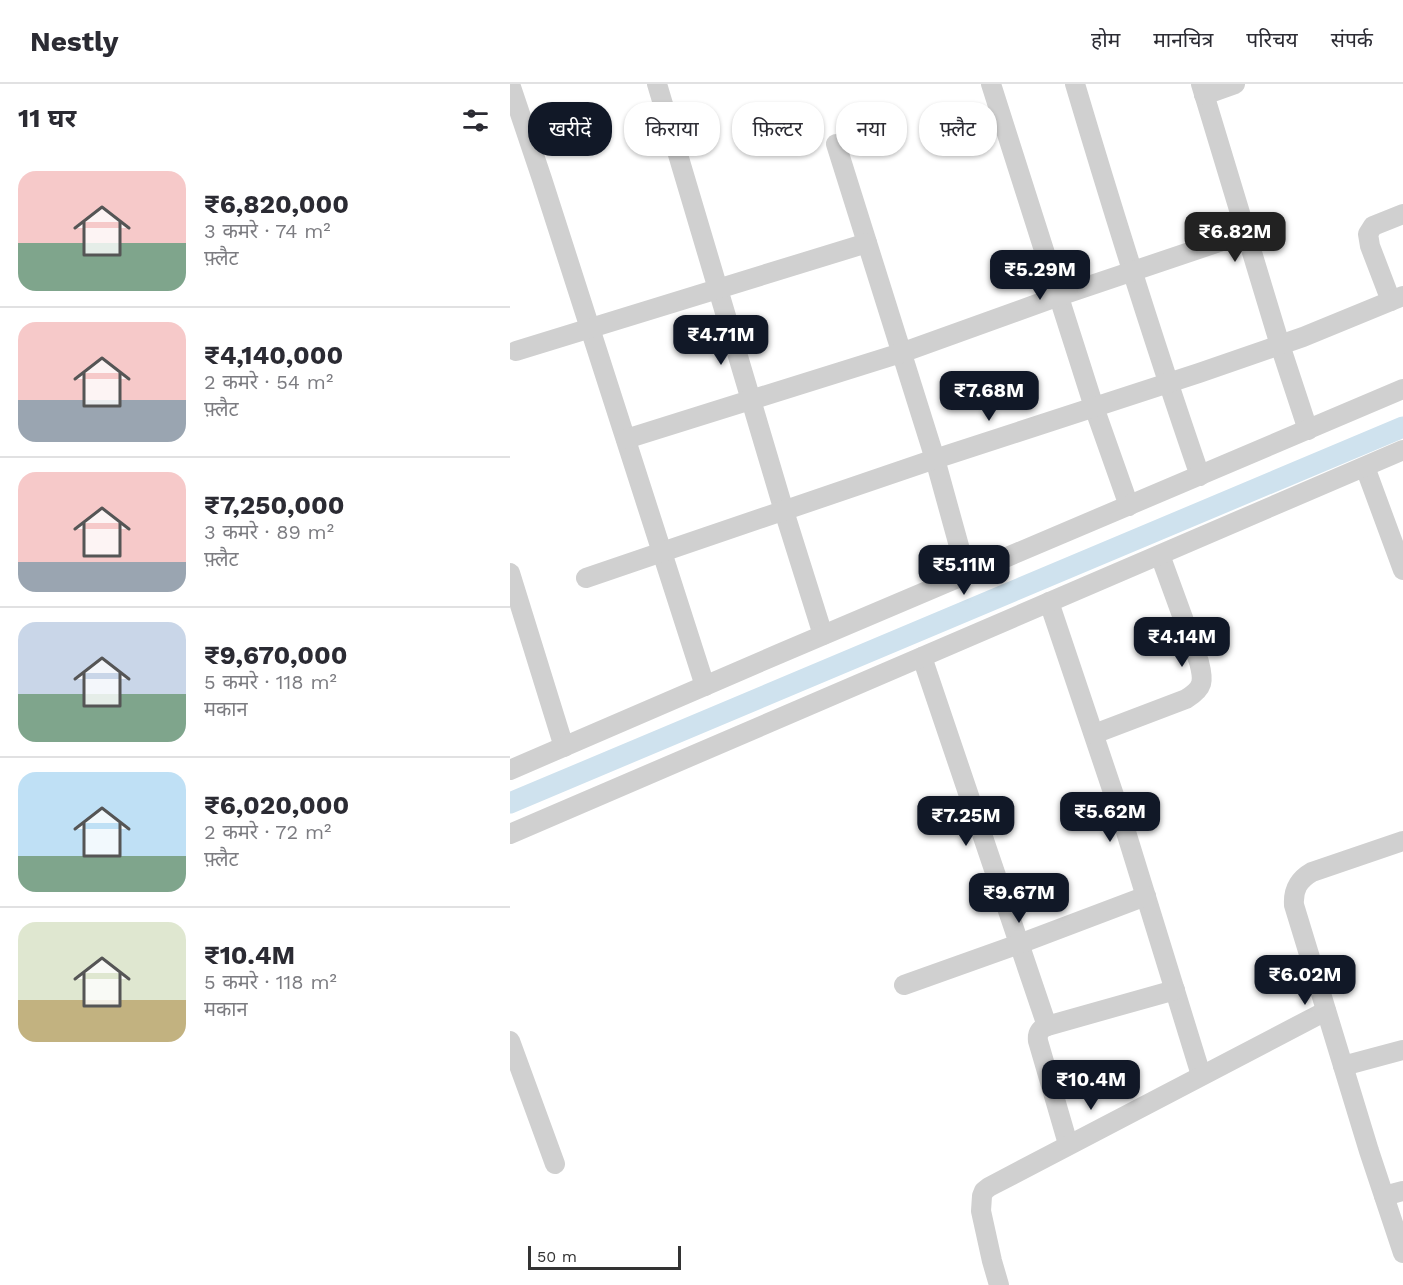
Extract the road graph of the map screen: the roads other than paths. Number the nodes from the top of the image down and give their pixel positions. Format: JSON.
{"nodes":[{"id":1,"x":510,"y":84,"type":"edge"},
{"id":2,"x":657,"y":84,"type":"edge"},
{"id":3,"x":991,"y":84,"type":"edge"},
{"id":4,"x":1075,"y":84,"type":"edge"},
{"id":5,"x":1235,"y":84,"type":"edge"},
{"id":6,"x":1203,"y":89,"type":"edge"},
{"id":7,"x":518,"y":132,"type":"edge"},
{"id":8,"x":840,"y":156,"type":"edge"},
{"id":9,"x":1403,"y":214,"type":"edge"},
{"id":10,"x":1246,"y":233,"type":"junction"},
{"id":11,"x":867,"y":243,"type":"junction"},
{"id":12,"x":1132,"y":272,"type":"junction"},
{"id":13,"x":718,"y":288,"type":"junction"},
{"id":14,"x":1059,"y":296,"type":"junction"},
{"id":15,"x":1397,"y":298,"type":"edge"},
{"id":16,"x":590,"y":328,"type":"junction"},
{"id":17,"x":1280,"y":345,"type":"junction"},
{"id":18,"x":516,"y":351,"type":"dead end"},
{"id":19,"x":901,"y":353,"type":"junction"},
{"id":20,"x":1168,"y":383,"type":"junction"},
{"id":21,"x":1403,"y":389,"type":"edge"},
{"id":22,"x":751,"y":400,"type":"junction"},
{"id":23,"x":1094,"y":407,"type":"junction"},
{"id":24,"x":1308,"y":429,"type":"junction"},
{"id":25,"x":626,"y":439,"type":"junction"},
{"id":26,"x":1403,"y":450,"type":"edge"},
{"id":27,"x":935,"y":459,"type":"junction"},
{"id":28,"x":1365,"y":467,"type":"junction"},
{"id":29,"x":1200,"y":476,"type":"junction"},
{"id":30,"x":1129,"y":506,"type":"junction"},
{"id":31,"x":784,"y":511,"type":"junction"},
{"id":32,"x":662,"y":552,"type":"junction"},
{"id":33,"x":1160,"y":555,"type":"junction"},
{"id":34,"x":1403,"y":570,"type":"edge"},
{"id":35,"x":510,"y":573,"type":"edge"},
{"id":36,"x":967,"y":575,"type":"junction"},
{"id":37,"x":586,"y":578,"type":"dead end"},
{"id":38,"x":1049,"y":602,"type":"junction"},
{"id":39,"x":823,"y":635,"type":"junction"},
{"id":40,"x":922,"y":657,"type":"junction"},
{"id":41,"x":705,"y":686,"type":"junction"},
{"id":42,"x":1094,"y":734,"type":"junction"},
{"id":43,"x":564,"y":747,"type":"junction"},
{"id":44,"x":510,"y":770,"type":"edge"},
{"id":45,"x":510,"y":834,"type":"edge"},
{"id":46,"x":1403,"y":841,"type":"edge"},
{"id":47,"x":1146,"y":896,"type":"junction"},
{"id":48,"x":1019,"y":944,"type":"junction"},
{"id":49,"x":903,"y":985,"type":"dead end"},
{"id":50,"x":1175,"y":990,"type":"junction"},
{"id":51,"x":1326,"y":1011,"type":"junction"},
{"id":52,"x":1047,"y":1026,"type":"junction"},
{"id":53,"x":510,"y":1041,"type":"edge"},
{"id":54,"x":1403,"y":1050,"type":"edge"},
{"id":55,"x":1343,"y":1066,"type":"junction"},
{"id":56,"x":1201,"y":1075,"type":"junction"},
{"id":57,"x":1068,"y":1144,"type":"junction"},
{"id":58,"x":555,"y":1164,"type":"dead end"},
{"id":59,"x":1394,"y":1194,"type":"edge"},
{"id":60,"x":1403,"y":1253,"type":"edge"},
{"id":61,"x":999,"y":1285,"type":"edge"}],
"edges":[{"from":1,"to":7,"type":"street"},
{"from":2,"to":13,"type":"street"},
{"from":3,"to":14,"type":"street"},
{"from":4,"to":12,"type":"street"},
{"from":5,"to":6,"type":"street"},
{"from":6,"to":10,"type":"street"},
{"from":7,"to":16,"type":"street"},
{"from":8,"to":11,"type":"street"},
{"from":9,"to":15,"type":"street"},
{"from":10,"to":12,"type":"street"},
{"from":10,"to":17,"type":"street"},
{"from":11,"to":13,"type":"street"},
{"from":11,"to":19,"type":"street"},
{"from":12,"to":14,"type":"street"},
{"from":12,"to":20,"type":"street"},
{"from":13,"to":16,"type":"street"},
{"from":13,"to":22,"type":"street"},
{"from":14,"to":19,"type":"street"},
{"from":14,"to":23,"type":"street"},
{"from":15,"to":17,"type":"street"},
{"from":16,"to":18,"type":"street"},
{"from":16,"to":25,"type":"street"},
{"from":17,"to":20,"type":"street"},
{"from":17,"to":24,"type":"street"},
{"from":19,"to":22,"type":"street"},
{"from":19,"to":27,"type":"street"},
{"from":20,"to":23,"type":"street"},
{"from":20,"to":29,"type":"street"},
{"from":21,"to":24,"type":"street"},
{"from":22,"to":25,"type":"street"},
{"from":22,"to":31,"type":"street"},
{"from":23,"to":27,"type":"street"},
{"from":23,"to":30,"type":"street"},
{"from":24,"to":29,"type":"street"},
{"from":25,"to":32,"type":"street"},
{"from":26,"to":28,"type":"street"},
{"from":27,"to":31,"type":"street"},
{"from":27,"to":36,"type":"street"},
{"from":28,"to":33,"type":"street"},
{"from":28,"to":34,"type":"street"},
{"from":29,"to":30,"type":"street"},
{"from":30,"to":36,"type":"street"},
{"from":31,"to":32,"type":"street"},
{"from":31,"to":39,"type":"street"},
{"from":32,"to":37,"type":"street"},
{"from":32,"to":41,"type":"street"},
{"from":33,"to":38,"type":"street"},
{"from":33,"to":42,"type":"street"},
{"from":35,"to":43,"type":"street"},
{"from":36,"to":39,"type":"street"},
{"from":38,"to":40,"type":"street"},
{"from":38,"to":42,"type":"street"},
{"from":39,"to":41,"type":"street"},
{"from":40,"to":45,"type":"street"},
{"from":40,"to":48,"type":"street"},
{"from":41,"to":43,"type":"street"},
{"from":42,"to":47,"type":"street"},
{"from":43,"to":44,"type":"street"},
{"from":46,"to":51,"type":"street"},
{"from":47,"to":48,"type":"street"},
{"from":47,"to":50,"type":"street"},
{"from":48,"to":49,"type":"street"},
{"from":48,"to":52,"type":"street"},
{"from":50,"to":52,"type":"street"},
{"from":50,"to":56,"type":"street"},
{"from":51,"to":55,"type":"street"},
{"from":51,"to":56,"type":"street"},
{"from":52,"to":57,"type":"street"},
{"from":53,"to":58,"type":"street"},
{"from":54,"to":55,"type":"street"},
{"from":55,"to":59,"type":"street"},
{"from":56,"to":57,"type":"street"},
{"from":57,"to":61,"type":"street"},
{"from":59,"to":60,"type":"street"}]}
